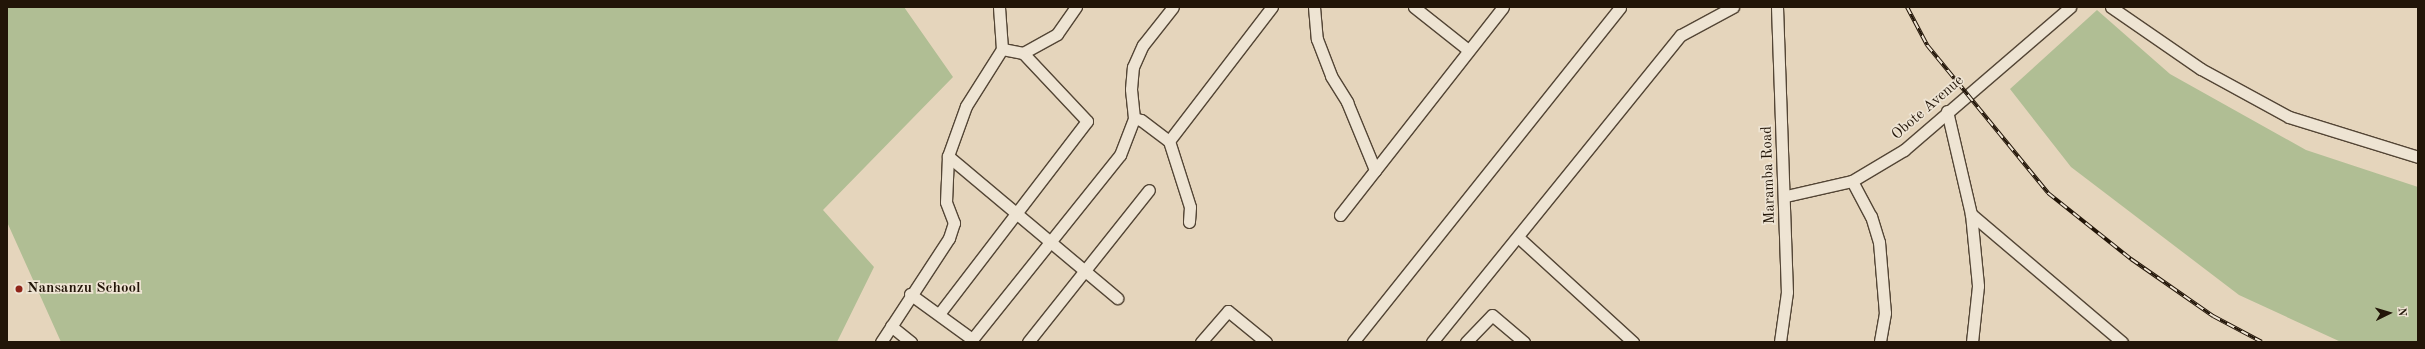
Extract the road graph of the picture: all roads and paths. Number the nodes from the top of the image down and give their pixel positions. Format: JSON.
{"nodes":[{"id":1,"x":999,"y":7,"type":"edge"},
{"id":2,"x":1076,"y":7,"type":"edge"},
{"id":3,"x":1173,"y":7,"type":"edge"},
{"id":4,"x":1272,"y":7,"type":"edge"},
{"id":5,"x":1314,"y":7,"type":"edge"},
{"id":6,"x":1414,"y":7,"type":"edge"},
{"id":7,"x":1503,"y":7,"type":"edge"},
{"id":8,"x":1620,"y":7,"type":"edge"},
{"id":9,"x":1733,"y":7,"type":"edge"},
{"id":10,"x":1777,"y":7,"type":"edge"},
{"id":11,"x":2070,"y":7,"type":"edge"},
{"id":12,"x":2111,"y":7,"type":"edge"},
{"id":13,"x":1002,"y":49,"type":"junction"},
{"id":14,"x":1467,"y":49,"type":"junction"},
{"id":15,"x":1023,"y":53,"type":"junction"},
{"id":16,"x":1947,"y":111,"type":"junction"},
{"id":17,"x":1134,"y":118,"type":"junction"},
{"id":18,"x":1169,"y":141,"type":"junction"},
{"id":19,"x":948,"y":156,"type":"junction"},
{"id":20,"x":2418,"y":157,"type":"edge"},
{"id":21,"x":1375,"y":170,"type":"junction"},
{"id":22,"x":1852,"y":181,"type":"junction"},
{"id":23,"x":1149,"y":190,"type":"dead end"},
{"id":24,"x":1786,"y":196,"type":"junction"},
{"id":25,"x":1971,"y":214,"type":"junction"},
{"id":26,"x":1340,"y":215,"type":"dead end"},
{"id":27,"x":1016,"y":216,"type":"junction"},
{"id":28,"x":1189,"y":222,"type":"dead end"},
{"id":29,"x":1518,"y":237,"type":"junction"},
{"id":30,"x":1050,"y":244,"type":"junction"},
{"id":31,"x":1082,"y":271,"type":"junction"},
{"id":32,"x":910,"y":294,"type":"junction"},
{"id":33,"x":1116,"y":298,"type":"dead end"},
{"id":34,"x":939,"y":314,"type":"junction"},
{"id":35,"x":891,"y":326,"type":"junction"},
{"id":36,"x":971,"y":340,"type":"edge"},
{"id":37,"x":1628,"y":341,"type":"edge"},
{"id":38,"x":881,"y":342,"type":"edge"},
{"id":39,"x":911,"y":342,"type":"edge"},
{"id":40,"x":1028,"y":342,"type":"edge"},
{"id":41,"x":1201,"y":342,"type":"edge"},
{"id":42,"x":1266,"y":342,"type":"edge"},
{"id":43,"x":1353,"y":342,"type":"edge"},
{"id":44,"x":1432,"y":342,"type":"edge"},
{"id":45,"x":1466,"y":342,"type":"edge"},
{"id":46,"x":1524,"y":342,"type":"edge"},
{"id":47,"x":1780,"y":342,"type":"edge"},
{"id":48,"x":1880,"y":342,"type":"edge"},
{"id":49,"x":1972,"y":342,"type":"edge"},
{"id":50,"x":2122,"y":342,"type":"edge"}],
"edges":[{"from":1,"to":13,"type":"street"},
{"from":2,"to":15,"type":"street"},
{"from":3,"to":17,"type":"street"},
{"from":4,"to":18,"type":"street"},
{"from":5,"to":21,"type":"street"},
{"from":6,"to":14,"type":"street"},
{"from":7,"to":14,"type":"street"},
{"from":8,"to":43,"type":"street"},
{"from":9,"to":29,"type":"street"},
{"from":10,"to":24,"type":"street","name":"Maramba Road"},
{"from":11,"to":16,"type":"street","name":"Obote Avenue"},
{"from":12,"to":20,"type":"street"},
{"from":13,"to":15,"type":"street"},
{"from":13,"to":19,"type":"street"},
{"from":14,"to":21,"type":"street"},
{"from":15,"to":27,"type":"street"},
{"from":16,"to":22,"type":"street","name":"Obote Avenue"},
{"from":16,"to":25,"type":"street"},
{"from":17,"to":18,"type":"street"},
{"from":17,"to":30,"type":"street"},
{"from":18,"to":28,"type":"street"},
{"from":19,"to":27,"type":"street"},
{"from":19,"to":32,"type":"street"},
{"from":21,"to":26,"type":"street"},
{"from":22,"to":24,"type":"street","name":"Obote Avenue"},
{"from":22,"to":48,"type":"street"},
{"from":23,"to":31,"type":"street"},
{"from":24,"to":47,"type":"street","name":"Maramba Road"},
{"from":25,"to":49,"type":"street"},
{"from":25,"to":50,"type":"street"},
{"from":27,"to":30,"type":"street"},
{"from":27,"to":34,"type":"street"},
{"from":29,"to":37,"type":"street"},
{"from":29,"to":44,"type":"street"},
{"from":30,"to":31,"type":"street"},
{"from":30,"to":36,"type":"street"},
{"from":31,"to":33,"type":"street"},
{"from":31,"to":40,"type":"street"},
{"from":32,"to":34,"type":"street"},
{"from":32,"to":35,"type":"street"},
{"from":34,"to":36,"type":"street"},
{"from":35,"to":38,"type":"street"},
{"from":35,"to":39,"type":"street"},
{"from":41,"to":42,"type":"street"},
{"from":45,"to":46,"type":"street"}]}
